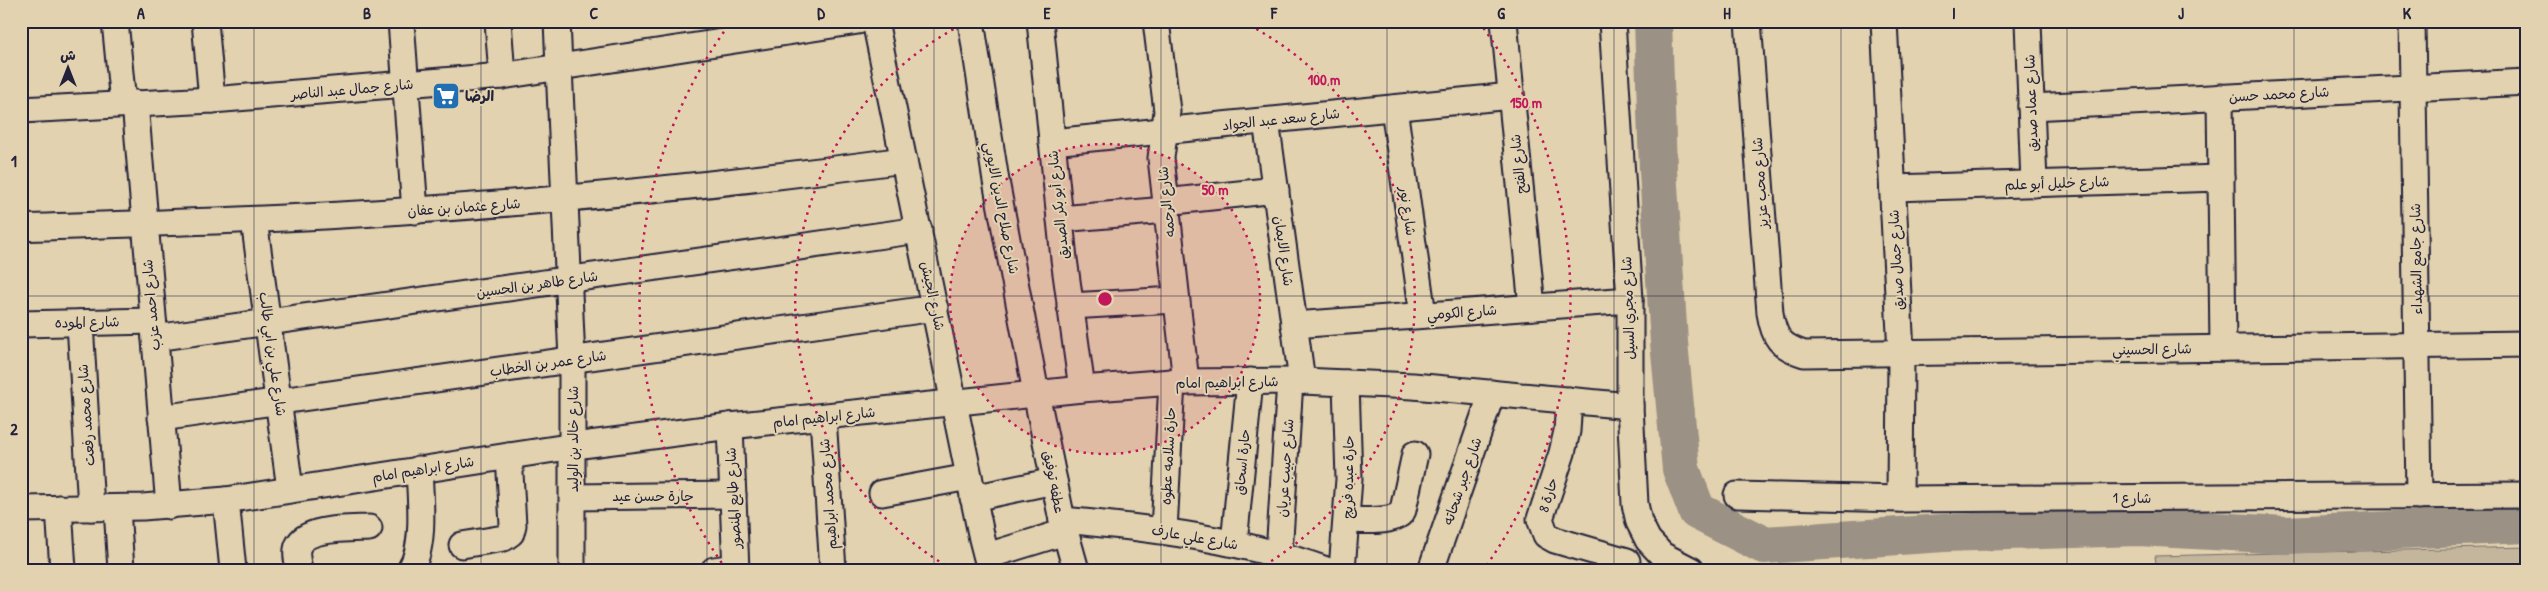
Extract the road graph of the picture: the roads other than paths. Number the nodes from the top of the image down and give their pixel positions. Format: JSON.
{"nodes":[{"id":1,"x":115,"y":21,"type":"edge"},
{"id":2,"x":205,"y":21,"type":"edge"},
{"id":3,"x":401,"y":21,"type":"edge"},
{"id":4,"x":498,"y":21,"type":"edge"},
{"id":5,"x":557,"y":21,"type":"edge"},
{"id":6,"x":858,"y":21,"type":"edge"},
{"id":7,"x":875,"y":21,"type":"edge"},
{"id":8,"x":971,"y":21,"type":"edge"},
{"id":9,"x":1040,"y":21,"type":"edge"},
{"id":10,"x":1156,"y":21,"type":"edge"},
{"id":11,"x":1504,"y":21,"type":"edge"},
{"id":12,"x":1612,"y":21,"type":"edge"},
{"id":13,"x":1748,"y":21,"type":"edge"},
{"id":14,"x":1884,"y":21,"type":"edge"},
{"id":15,"x":2028,"y":21,"type":"edge"},
{"id":16,"x":2412,"y":21,"type":"edge"},
{"id":17,"x":559,"y":68,"type":"junction"},
{"id":18,"x":502,"y":76,"type":"junction"},
{"id":19,"x":2527,"y":82,"type":"edge"},
{"id":20,"x":407,"y":84,"type":"junction"},
{"id":21,"x":2413,"y":87,"type":"junction"},
{"id":22,"x":1511,"y":96,"type":"junction"},
{"id":23,"x":2220,"y":97,"type":"junction"},
{"id":24,"x":212,"y":100,"type":"junction"},
{"id":25,"x":129,"y":104,"type":"junction"},
{"id":26,"x":2031,"y":106,"type":"junction"},
{"id":27,"x":1394,"y":108,"type":"junction"},
{"id":28,"x":21,"y":110,"type":"edge"},
{"id":29,"x":1266,"y":121,"type":"junction"},
{"id":30,"x":1164,"y":131,"type":"junction"},
{"id":31,"x":1052,"y":142,"type":"junction"},
{"id":32,"x":904,"y":160,"type":"junction"},
{"id":33,"x":2221,"y":178,"type":"junction"},
{"id":34,"x":2034,"y":184,"type":"junction"},
{"id":35,"x":1893,"y":188,"type":"junction"},
{"id":36,"x":1276,"y":190,"type":"junction"},
{"id":37,"x":566,"y":199,"type":"junction"},
{"id":38,"x":1166,"y":206,"type":"junction"},
{"id":39,"x":415,"y":211,"type":"junction"},
{"id":40,"x":1060,"y":219,"type":"junction"},
{"id":41,"x":254,"y":220,"type":"junction"},
{"id":42,"x":144,"y":223,"type":"junction"},
{"id":43,"x":21,"y":228,"type":"edge"},
{"id":44,"x":919,"y":230,"type":"junction"},
{"id":45,"x":569,"y":280,"type":"junction"},
{"id":46,"x":1176,"y":300,"type":"junction"},
{"id":47,"x":1630,"y":300,"type":"junction"},
{"id":48,"x":1070,"y":306,"type":"junction"},
{"id":49,"x":1532,"y":307,"type":"junction"},
{"id":50,"x":936,"y":308,"type":"junction"},
{"id":51,"x":1423,"y":315,"type":"junction"},
{"id":52,"x":269,"y":322,"type":"junction"},
{"id":53,"x":80,"y":323,"type":"junction"},
{"id":54,"x":21,"y":324,"type":"edge"},
{"id":55,"x":1294,"y":325,"type":"junction"},
{"id":56,"x":154,"y":330,"type":"junction"},
{"id":57,"x":1780,"y":342,"type":"joint"},
{"id":58,"x":2527,"y":344,"type":"edge"},
{"id":59,"x":2417,"y":346,"type":"junction"},
{"id":60,"x":2222,"y":348,"type":"junction"},
{"id":61,"x":1901,"y":353,"type":"junction"},
{"id":62,"x":572,"y":360,"type":"junction"},
{"id":63,"x":1250,"y":381,"type":"junction"},
{"id":64,"x":1296,"y":381,"type":"junction"},
{"id":65,"x":1179,"y":382,"type":"junction"},
{"id":66,"x":1346,"y":383,"type":"junction"},
{"id":67,"x":1082,"y":388,"type":"junction"},
{"id":68,"x":1036,"y":393,"type":"junction"},
{"id":69,"x":1492,"y":393,"type":"junction"},
{"id":70,"x":1568,"y":400,"type":"junction"},
{"id":71,"x":279,"y":402,"type":"junction"},
{"id":72,"x":954,"y":404,"type":"junction"},
{"id":73,"x":1630,"y":406,"type":"junction"},
{"id":74,"x":823,"y":417,"type":"junction"},
{"id":75,"x":161,"y":418,"type":"junction"},
{"id":76,"x":730,"y":426,"type":"junction"},
{"id":77,"x":574,"y":446,"type":"junction"},
{"id":78,"x":1415,"y":454,"type":"dead end"},
{"id":79,"x":509,"y":456,"type":"junction"},
{"id":80,"x":419,"y":469,"type":"junction"},
{"id":81,"x":1054,"y":481,"type":"junction"},
{"id":82,"x":971,"y":488,"type":"junction"},
{"id":83,"x":290,"y":489,"type":"junction"},
{"id":84,"x":882,"y":493,"type":"dead end"},
{"id":85,"x":733,"y":495,"type":"junction"},
{"id":86,"x":1737,"y":495,"type":"dead end"},
{"id":87,"x":2527,"y":495,"type":"edge"},
{"id":88,"x":2419,"y":496,"type":"junction"},
{"id":89,"x":573,"y":497,"type":"junction"},
{"id":90,"x":1900,"y":499,"type":"junction"},
{"id":91,"x":226,"y":500,"type":"junction"},
{"id":92,"x":1635,"y":504,"type":"junction"},
{"id":93,"x":169,"y":506,"type":"junction"},
{"id":94,"x":59,"y":508,"type":"junction"},
{"id":95,"x":91,"y":508,"type":"junction"},
{"id":96,"x":116,"y":508,"type":"junction"},
{"id":97,"x":21,"y":509,"type":"edge"},
{"id":98,"x":1347,"y":520,"type":"junction"},
{"id":99,"x":1064,"y":526,"type":"junction"},
{"id":100,"x":368,"y":528,"type":"dead end"},
{"id":101,"x":1164,"y":530,"type":"junction"},
{"id":102,"x":462,"y":545,"type":"dead end"},
{"id":103,"x":1256,"y":554,"type":"edge"},
{"id":104,"x":988,"y":563,"type":"edge"},
{"id":105,"x":1626,"y":566,"type":"edge"},
{"id":106,"x":1315,"y":568,"type":"edge"},
{"id":107,"x":729,"y":569,"type":"edge"},
{"id":108,"x":63,"y":570,"type":"edge"},
{"id":109,"x":121,"y":570,"type":"edge"},
{"id":110,"x":234,"y":570,"type":"edge"},
{"id":111,"x":299,"y":570,"type":"edge"},
{"id":112,"x":410,"y":570,"type":"edge"},
{"id":113,"x":572,"y":570,"type":"edge"},
{"id":114,"x":833,"y":570,"type":"edge"},
{"id":115,"x":1077,"y":570,"type":"edge"},
{"id":116,"x":1342,"y":570,"type":"edge"},
{"id":117,"x":1431,"y":570,"type":"edge"},
{"id":118,"x":1691,"y":570,"type":"edge"}],
"edges":[{"from":1,"to":25,"type":"street","name":"شارع احمد عزب"},
{"from":2,"to":24,"type":"street"},
{"from":3,"to":20,"type":"street"},
{"from":4,"to":18,"type":"street"},
{"from":5,"to":17,"type":"street","name":"شارع خالد بن الوليد"},
{"from":6,"to":17,"type":"street","name":"شارع جمال عبد الناصر"},
{"from":7,"to":32,"type":"street","name":"شارع الجيش"},
{"from":8,"to":68,"type":"street","name":"شارع صلاح الدين الايوبي"},
{"from":9,"to":31,"type":"street","name":"شارع أبو بكر الصديق"},
{"from":10,"to":30,"type":"street","name":"شارع الرحمه"},
{"from":11,"to":22,"type":"street","name":"شارع الفتح"},
{"from":12,"to":47,"type":"street","name":"شارع مجري السيل"},
{"from":13,"to":57,"type":"street","name":"شارع محب عزيز"},
{"from":14,"to":35,"type":"street","name":"شارع جمال صديق"},
{"from":15,"to":26,"type":"street","name":"شارع عماد صديق"},
{"from":16,"to":21,"type":"street","name":"شارع جامع الشهداء"},
{"from":17,"to":18,"type":"street","name":"شارع جمال عبد الناصر"},
{"from":17,"to":37,"type":"street","name":"شارع خالد بن الوليد"},
{"from":18,"to":20,"type":"street","name":"شارع جمال عبد الناصر"},
{"from":19,"to":21,"type":"street","name":"شارع محمد حسن"},
{"from":20,"to":24,"type":"street","name":"شارع جمال عبد الناصر"},
{"from":20,"to":39,"type":"street"},
{"from":21,"to":23,"type":"street","name":"شارع محمد حسن"},
{"from":21,"to":59,"type":"street","name":"شارع جامع الشهداء"},
{"from":22,"to":27,"type":"street","name":"شارع سعد عبد الجواد"},
{"from":22,"to":49,"type":"street","name":"شارع الفتح"},
{"from":23,"to":26,"type":"street","name":"شارع محمد حسن"},
{"from":23,"to":33,"type":"street"},
{"from":24,"to":25,"type":"street","name":"شارع جمال عبد الناصر"},
{"from":25,"to":28,"type":"street","name":"شارع جمال عبد الناصر"},
{"from":25,"to":42,"type":"street","name":"شارع احمد عزب"},
{"from":26,"to":34,"type":"street","name":"شارع عماد صديق"},
{"from":27,"to":29,"type":"street","name":"شارع سعد عبد الجواد"},
{"from":27,"to":51,"type":"street","name":"شارع نور"},
{"from":29,"to":30,"type":"street","name":"شارع سعد عبد الجواد"},
{"from":29,"to":36,"type":"street","name":"شارع الايمان"},
{"from":30,"to":31,"type":"street","name":"شارع سعد عبد الجواد"},
{"from":30,"to":38,"type":"street","name":"شارع الرحمه"},
{"from":31,"to":40,"type":"street","name":"شارع أبو بكر الصديق"},
{"from":32,"to":37,"type":"street","name":"شارع عثمان بن عفان"},
{"from":32,"to":44,"type":"street","name":"شارع الجيش"},
{"from":33,"to":34,"type":"street","name":"شارع خليل أبو علم"},
{"from":33,"to":60,"type":"street"},
{"from":34,"to":35,"type":"street","name":"شارع خليل أبو علم"},
{"from":35,"to":61,"type":"street","name":"شارع جمال صديق"},
{"from":36,"to":38,"type":"street"},
{"from":36,"to":55,"type":"street","name":"شارع الايمان"},
{"from":37,"to":39,"type":"street","name":"شارع عثمان بن عفان"},
{"from":37,"to":45,"type":"street","name":"شارع خالد بن الوليد"},
{"from":38,"to":40,"type":"street"},
{"from":38,"to":46,"type":"street","name":"شارع الرحمه"},
{"from":39,"to":41,"type":"street","name":"شارع عثمان بن عفان"},
{"from":40,"to":48,"type":"street","name":"شارع أبو بكر الصديق"},
{"from":41,"to":42,"type":"street","name":"شارع عثمان بن عفان"},
{"from":41,"to":52,"type":"street","name":"شارع علي بن ابي طالب"},
{"from":42,"to":43,"type":"street","name":"شارع عثمان بن عفان"},
{"from":42,"to":56,"type":"street","name":"شارع احمد عزب"},
{"from":44,"to":45,"type":"street","name":"شارع طاهر بن الحسين"},
{"from":44,"to":50,"type":"street","name":"شارع الجيش"},
{"from":45,"to":52,"type":"street","name":"شارع طاهر بن الحسين"},
{"from":45,"to":62,"type":"street","name":"شارع خالد بن الوليد"},
{"from":46,"to":48,"type":"street"},
{"from":46,"to":65,"type":"street","name":"شارع الرحمه"},
{"from":47,"to":49,"type":"street","name":"شارع الكومي"},
{"from":47,"to":73,"type":"street","name":"شارع مجري السيل"},
{"from":48,"to":67,"type":"street","name":"شارع أبو بكر الصديق"},
{"from":49,"to":51,"type":"street","name":"شارع الكومي"},
{"from":50,"to":62,"type":"street","name":"شارع عمر بن الخطاب"},
{"from":50,"to":72,"type":"street","name":"شارع الجيش"},
{"from":51,"to":55,"type":"street","name":"شارع الكومي"},
{"from":52,"to":56,"type":"street","name":"شارع طاهر بن الحسين"},
{"from":52,"to":71,"type":"street","name":"شارع علي بن ابي طالب"},
{"from":53,"to":54,"type":"street","name":"شارع الموده"},
{"from":53,"to":56,"type":"street","name":"شارع الموده"},
{"from":53,"to":95,"type":"street","name":"شارع محمد رفعت"},
{"from":55,"to":64,"type":"street","name":"شارع الايمان"},
{"from":56,"to":75,"type":"street","name":"شارع احمد عزب"},
{"from":57,"to":61,"type":"street","name":"شارع الحسيني"},
{"from":58,"to":59,"type":"street","name":"شارع الحسيني"},
{"from":59,"to":60,"type":"street","name":"شارع الحسيني"},
{"from":59,"to":88,"type":"street","name":"شارع جامع الشهداء"},
{"from":60,"to":61,"type":"street","name":"شارع الحسيني"},
{"from":61,"to":90,"type":"street","name":"شارع جمال صديق"},
{"from":62,"to":71,"type":"street","name":"شارع عمر بن الخطاب"},
{"from":62,"to":77,"type":"street","name":"شارع خالد بن الوليد"},
{"from":63,"to":64,"type":"street","name":"شارع ابراهيم امام"},
{"from":63,"to":65,"type":"street","name":"شارع ابراهيم امام"},
{"from":63,"to":103,"type":"street","name":"حارة اسحاق"},
{"from":64,"to":66,"type":"street","name":"شارع ابراهيم امام"},
{"from":64,"to":103,"type":"street","name":"شارع حبيب عريان"},
{"from":65,"to":67,"type":"street","name":"شارع ابراهيم امام"},
{"from":65,"to":101,"type":"street","name":"حارة سلامه عطوه"},
{"from":66,"to":69,"type":"street","name":"شارع ابراهيم امام"},
{"from":66,"to":98,"type":"street","name":"حارة عبده فريج"},
{"from":67,"to":68,"type":"street","name":"شارع ابراهيم امام"},
{"from":68,"to":72,"type":"street","name":"شارع ابراهيم امام"},
{"from":68,"to":81,"type":"street","name":"عطفه توفيق"},
{"from":69,"to":70,"type":"street","name":"شارع ابراهيم امام"},
{"from":69,"to":117,"type":"street","name":"شارع جبر شحاته"},
{"from":70,"to":73,"type":"street","name":"شارع ابراهيم امام"},
{"from":70,"to":105,"type":"street","name":"حارة 8"},
{"from":71,"to":75,"type":"street","name":"شارع عمر بن الخطاب"},
{"from":71,"to":83,"type":"street","name":"شارع علي بن ابي طالب"},
{"from":72,"to":74,"type":"street","name":"شارع ابراهيم امام"},
{"from":72,"to":82,"type":"street","name":"شارع الجيش"},
{"from":73,"to":92,"type":"street","name":"شارع مجري السيل"},
{"from":74,"to":76,"type":"street","name":"شارع ابراهيم امام"},
{"from":74,"to":114,"type":"street","name":"شارع محمد ابراهيم"},
{"from":75,"to":93,"type":"street","name":"شارع احمد عزب"},
{"from":76,"to":77,"type":"street","name":"شارع ابراهيم امام"},
{"from":76,"to":85,"type":"street","name":"شارع طايع المنصور"},
{"from":77,"to":79,"type":"street","name":"شارع ابراهيم امام"},
{"from":77,"to":89,"type":"street","name":"شارع خالد بن الوليد"},
{"from":78,"to":98,"type":"street"},
{"from":79,"to":80,"type":"street","name":"شارع ابراهيم امام"},
{"from":79,"to":102,"type":"street"},
{"from":80,"to":83,"type":"street","name":"شارع ابراهيم امام"},
{"from":80,"to":112,"type":"street"},
{"from":81,"to":82,"type":"street"},
{"from":81,"to":99,"type":"street","name":"عطفه توفيق"},
{"from":82,"to":84,"type":"street"},
{"from":82,"to":104,"type":"street","name":"شارع الجيش"},
{"from":83,"to":91,"type":"street","name":"شارع ابراهيم امام"},
{"from":85,"to":89,"type":"street","name":"حارة حسن عيد"},
{"from":85,"to":107,"type":"street","name":"شارع طايع المنصور"},
{"from":86,"to":90,"type":"street","name":"شارع 1"},
{"from":87,"to":88,"type":"street","name":"شارع 1"},
{"from":88,"to":90,"type":"street","name":"شارع 1"},
{"from":89,"to":113,"type":"street","name":"شارع خالد بن الوليد"},
{"from":91,"to":93,"type":"street","name":"شارع ابراهيم امام"},
{"from":91,"to":110,"type":"street"},
{"from":92,"to":105,"type":"street"},
{"from":92,"to":118,"type":"street","name":"شارع مجري السيل"},
{"from":93,"to":96,"type":"street","name":"شارع ابراهيم امام"},
{"from":94,"to":95,"type":"street","name":"شارع ابراهيم امام"},
{"from":94,"to":97,"type":"street","name":"شارع ابراهيم امام"},
{"from":94,"to":108,"type":"street"},
{"from":95,"to":96,"type":"street","name":"شارع ابراهيم امام"},
{"from":96,"to":109,"type":"street"},
{"from":98,"to":116,"type":"street","name":"حارة عبده فريج"},
{"from":99,"to":101,"type":"street","name":"شارع علي عارف"},
{"from":99,"to":104,"type":"street","name":"شارع علي عارف"},
{"from":99,"to":115,"type":"street","name":"عطفه توفيق"},
{"from":100,"to":111,"type":"street"},
{"from":101,"to":103,"type":"street","name":"شارع علي عارف"},
{"from":103,"to":106,"type":"street","name":"شارع علي عارف"}]}
